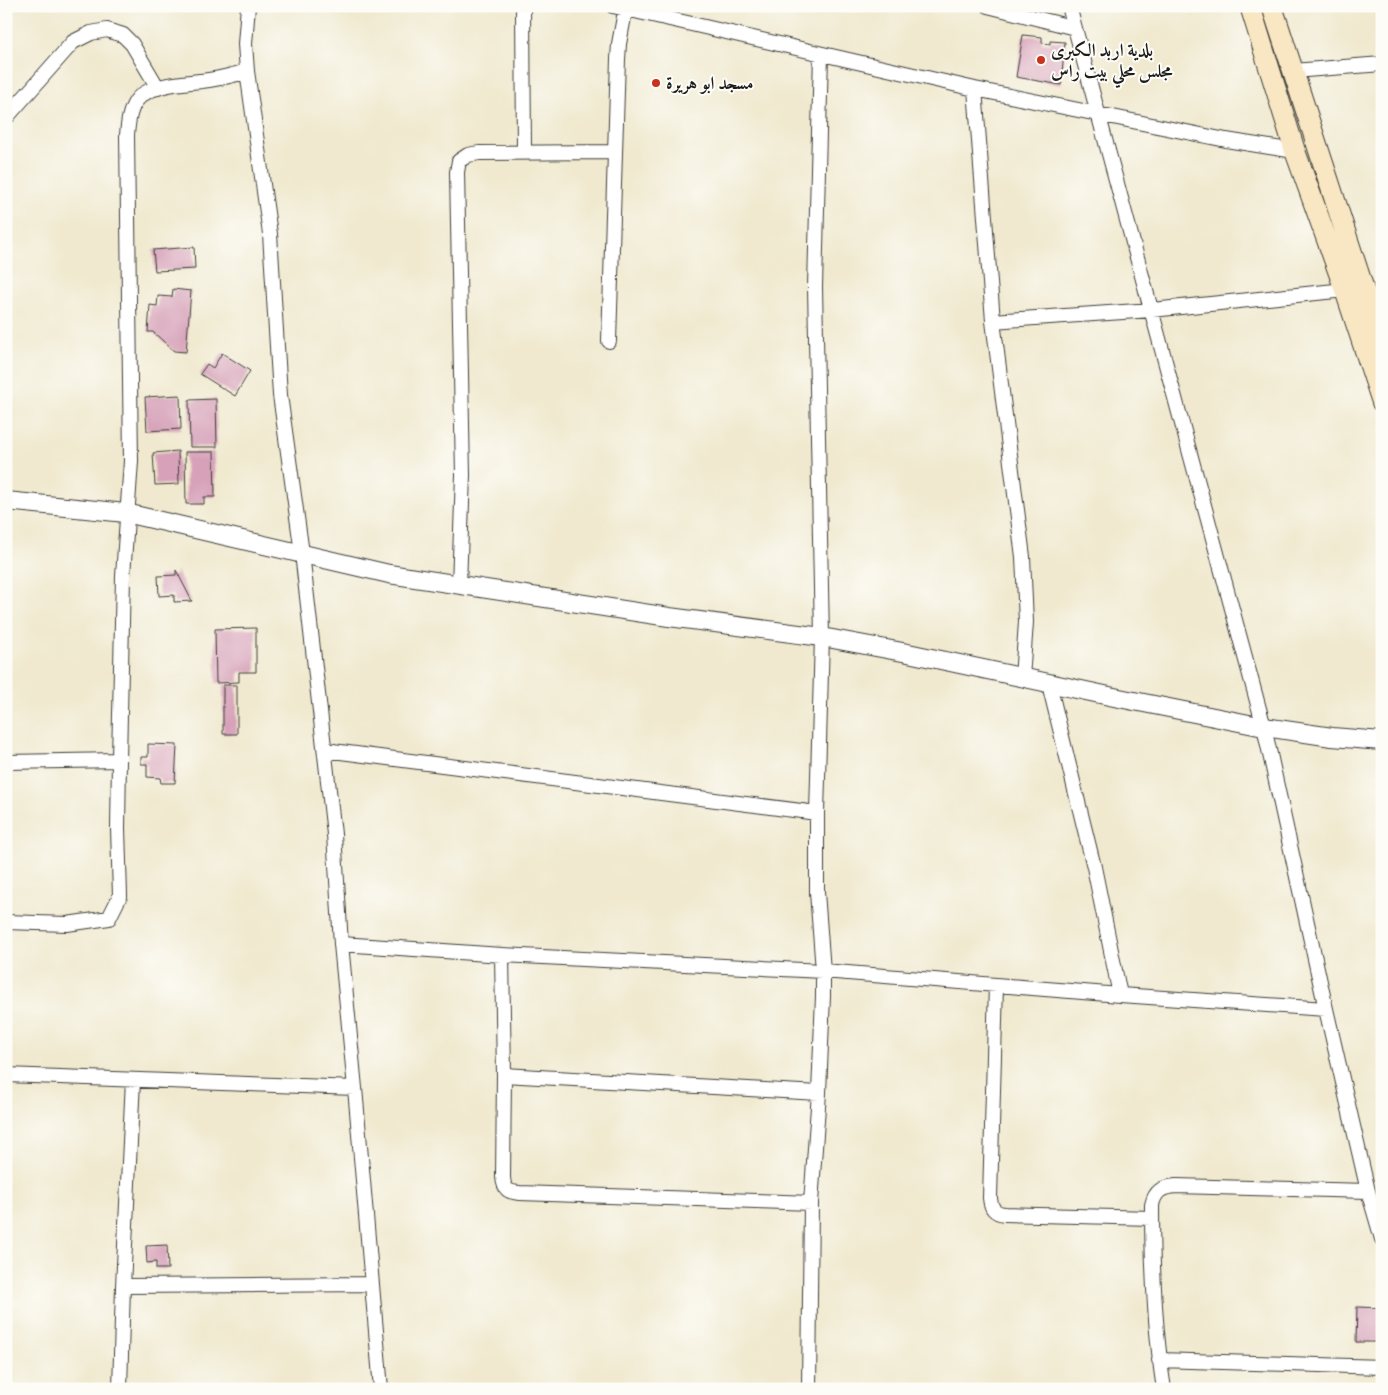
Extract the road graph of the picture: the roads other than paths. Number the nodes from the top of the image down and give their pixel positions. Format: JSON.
{"nodes":[{"id":1,"x":248,"y":6,"type":"edge"},
{"id":2,"x":523,"y":6,"type":"edge"},
{"id":3,"x":988,"y":6,"type":"edge"},
{"id":4,"x":1069,"y":6,"type":"edge"},
{"id":5,"x":1250,"y":6,"type":"edge"},
{"id":6,"x":1272,"y":6,"type":"edge"},
{"id":7,"x":622,"y":7,"type":"edge"},
{"id":8,"x":1075,"y":28,"type":"junction"},
{"id":9,"x":821,"y":54,"type":"junction"},
{"id":10,"x":1382,"y":64,"type":"edge"},
{"id":11,"x":1293,"y":71,"type":"junction"},
{"id":12,"x":247,"y":72,"type":"junction"},
{"id":13,"x":158,"y":88,"type":"junction"},
{"id":14,"x":975,"y":89,"type":"junction"},
{"id":15,"x":1098,"y":115,"type":"junction"},
{"id":16,"x":6,"y":118,"type":"edge"},
{"id":17,"x":1295,"y":151,"type":"junction"},
{"id":18,"x":524,"y":152,"type":"junction"},
{"id":19,"x":615,"y":152,"type":"junction"},
{"id":20,"x":1345,"y":290,"type":"junction"},
{"id":21,"x":1152,"y":310,"type":"junction"},
{"id":22,"x":993,"y":321,"type":"junction"},
{"id":23,"x":609,"y":342,"type":"dead end"},
{"id":24,"x":1382,"y":345,"type":"edge"},
{"id":25,"x":1382,"y":402,"type":"edge"},
{"id":26,"x":6,"y":501,"type":"edge"},
{"id":27,"x":126,"y":513,"type":"junction"},
{"id":28,"x":302,"y":554,"type":"junction"},
{"id":29,"x":459,"y":585,"type":"junction"},
{"id":30,"x":822,"y":637,"type":"junction"},
{"id":31,"x":1022,"y":678,"type":"junction"},
{"id":32,"x":1049,"y":684,"type":"junction"},
{"id":33,"x":1264,"y":727,"type":"junction"},
{"id":34,"x":1382,"y":742,"type":"edge"},
{"id":35,"x":325,"y":750,"type":"junction"},
{"id":36,"x":119,"y":760,"type":"junction"},
{"id":37,"x":6,"y":762,"type":"edge"},
{"id":38,"x":817,"y":813,"type":"junction"},
{"id":39,"x":6,"y":922,"type":"edge"},
{"id":40,"x":341,"y":944,"type":"junction"},
{"id":41,"x":502,"y":955,"type":"junction"},
{"id":42,"x":822,"y":971,"type":"junction"},
{"id":43,"x":996,"y":985,"type":"junction"},
{"id":44,"x":1120,"y":995,"type":"junction"},
{"id":45,"x":1326,"y":1009,"type":"junction"},
{"id":46,"x":6,"y":1075,"type":"edge"},
{"id":47,"x":504,"y":1075,"type":"junction"},
{"id":48,"x":133,"y":1080,"type":"junction"},
{"id":49,"x":355,"y":1088,"type":"junction"},
{"id":50,"x":819,"y":1093,"type":"junction"},
{"id":51,"x":1368,"y":1191,"type":"junction"},
{"id":52,"x":811,"y":1203,"type":"junction"},
{"id":53,"x":1152,"y":1218,"type":"junction"},
{"id":54,"x":1382,"y":1239,"type":"edge"},
{"id":55,"x":372,"y":1284,"type":"junction"},
{"id":56,"x":123,"y":1286,"type":"junction"},
{"id":57,"x":1159,"y":1360,"type":"junction"},
{"id":58,"x":1382,"y":1367,"type":"edge"},
{"id":59,"x":120,"y":1389,"type":"edge"},
{"id":60,"x":381,"y":1389,"type":"edge"},
{"id":61,"x":809,"y":1389,"type":"edge"},
{"id":62,"x":1164,"y":1389,"type":"edge"}],
"edges":[{"from":1,"to":12,"type":"street"},
{"from":2,"to":18,"type":"street"},
{"from":3,"to":8,"type":"street"},
{"from":4,"to":8,"type":"street"},
{"from":5,"to":17,"type":"main road"},
{"from":6,"to":11,"type":"main road"},
{"from":7,"to":9,"type":"street"},
{"from":7,"to":19,"type":"street"},
{"from":8,"to":15,"type":"street"},
{"from":9,"to":14,"type":"street"},
{"from":9,"to":30,"type":"street"},
{"from":10,"to":11,"type":"street"},
{"from":11,"to":24,"type":"main road"},
{"from":12,"to":13,"type":"street"},
{"from":12,"to":28,"type":"street"},
{"from":13,"to":16,"type":"street"},
{"from":13,"to":27,"type":"street"},
{"from":14,"to":15,"type":"street"},
{"from":14,"to":22,"type":"street"},
{"from":15,"to":17,"type":"street"},
{"from":15,"to":21,"type":"street"},
{"from":17,"to":20,"type":"main road"},
{"from":18,"to":19,"type":"street"},
{"from":18,"to":29,"type":"street"},
{"from":19,"to":23,"type":"street"},
{"from":20,"to":21,"type":"street"},
{"from":20,"to":25,"type":"main road"},
{"from":21,"to":22,"type":"street"},
{"from":21,"to":33,"type":"street"},
{"from":22,"to":31,"type":"street"},
{"from":26,"to":27,"type":"street"},
{"from":27,"to":28,"type":"street"},
{"from":27,"to":36,"type":"street"},
{"from":28,"to":29,"type":"street"},
{"from":28,"to":35,"type":"street"},
{"from":29,"to":30,"type":"street"},
{"from":30,"to":31,"type":"street"},
{"from":30,"to":38,"type":"street"},
{"from":31,"to":32,"type":"street"},
{"from":32,"to":33,"type":"street"},
{"from":32,"to":44,"type":"street"},
{"from":33,"to":34,"type":"street"},
{"from":33,"to":45,"type":"street"},
{"from":35,"to":38,"type":"street"},
{"from":35,"to":40,"type":"street"},
{"from":36,"to":37,"type":"street"},
{"from":36,"to":39,"type":"street"},
{"from":38,"to":42,"type":"street"},
{"from":40,"to":41,"type":"street"},
{"from":40,"to":49,"type":"street"},
{"from":41,"to":42,"type":"street"},
{"from":41,"to":47,"type":"street"},
{"from":42,"to":43,"type":"street"},
{"from":42,"to":50,"type":"street"},
{"from":43,"to":44,"type":"street"},
{"from":43,"to":53,"type":"street"},
{"from":44,"to":45,"type":"street"},
{"from":45,"to":51,"type":"street"},
{"from":46,"to":48,"type":"street"},
{"from":47,"to":50,"type":"street"},
{"from":47,"to":52,"type":"street"},
{"from":48,"to":49,"type":"street"},
{"from":48,"to":56,"type":"street"},
{"from":49,"to":55,"type":"street"},
{"from":50,"to":52,"type":"street"},
{"from":51,"to":53,"type":"street"},
{"from":51,"to":54,"type":"street"},
{"from":52,"to":61,"type":"street"},
{"from":53,"to":57,"type":"street"},
{"from":55,"to":56,"type":"street"},
{"from":55,"to":60,"type":"street"},
{"from":56,"to":59,"type":"street"},
{"from":57,"to":58,"type":"street"},
{"from":57,"to":62,"type":"street"}]}
